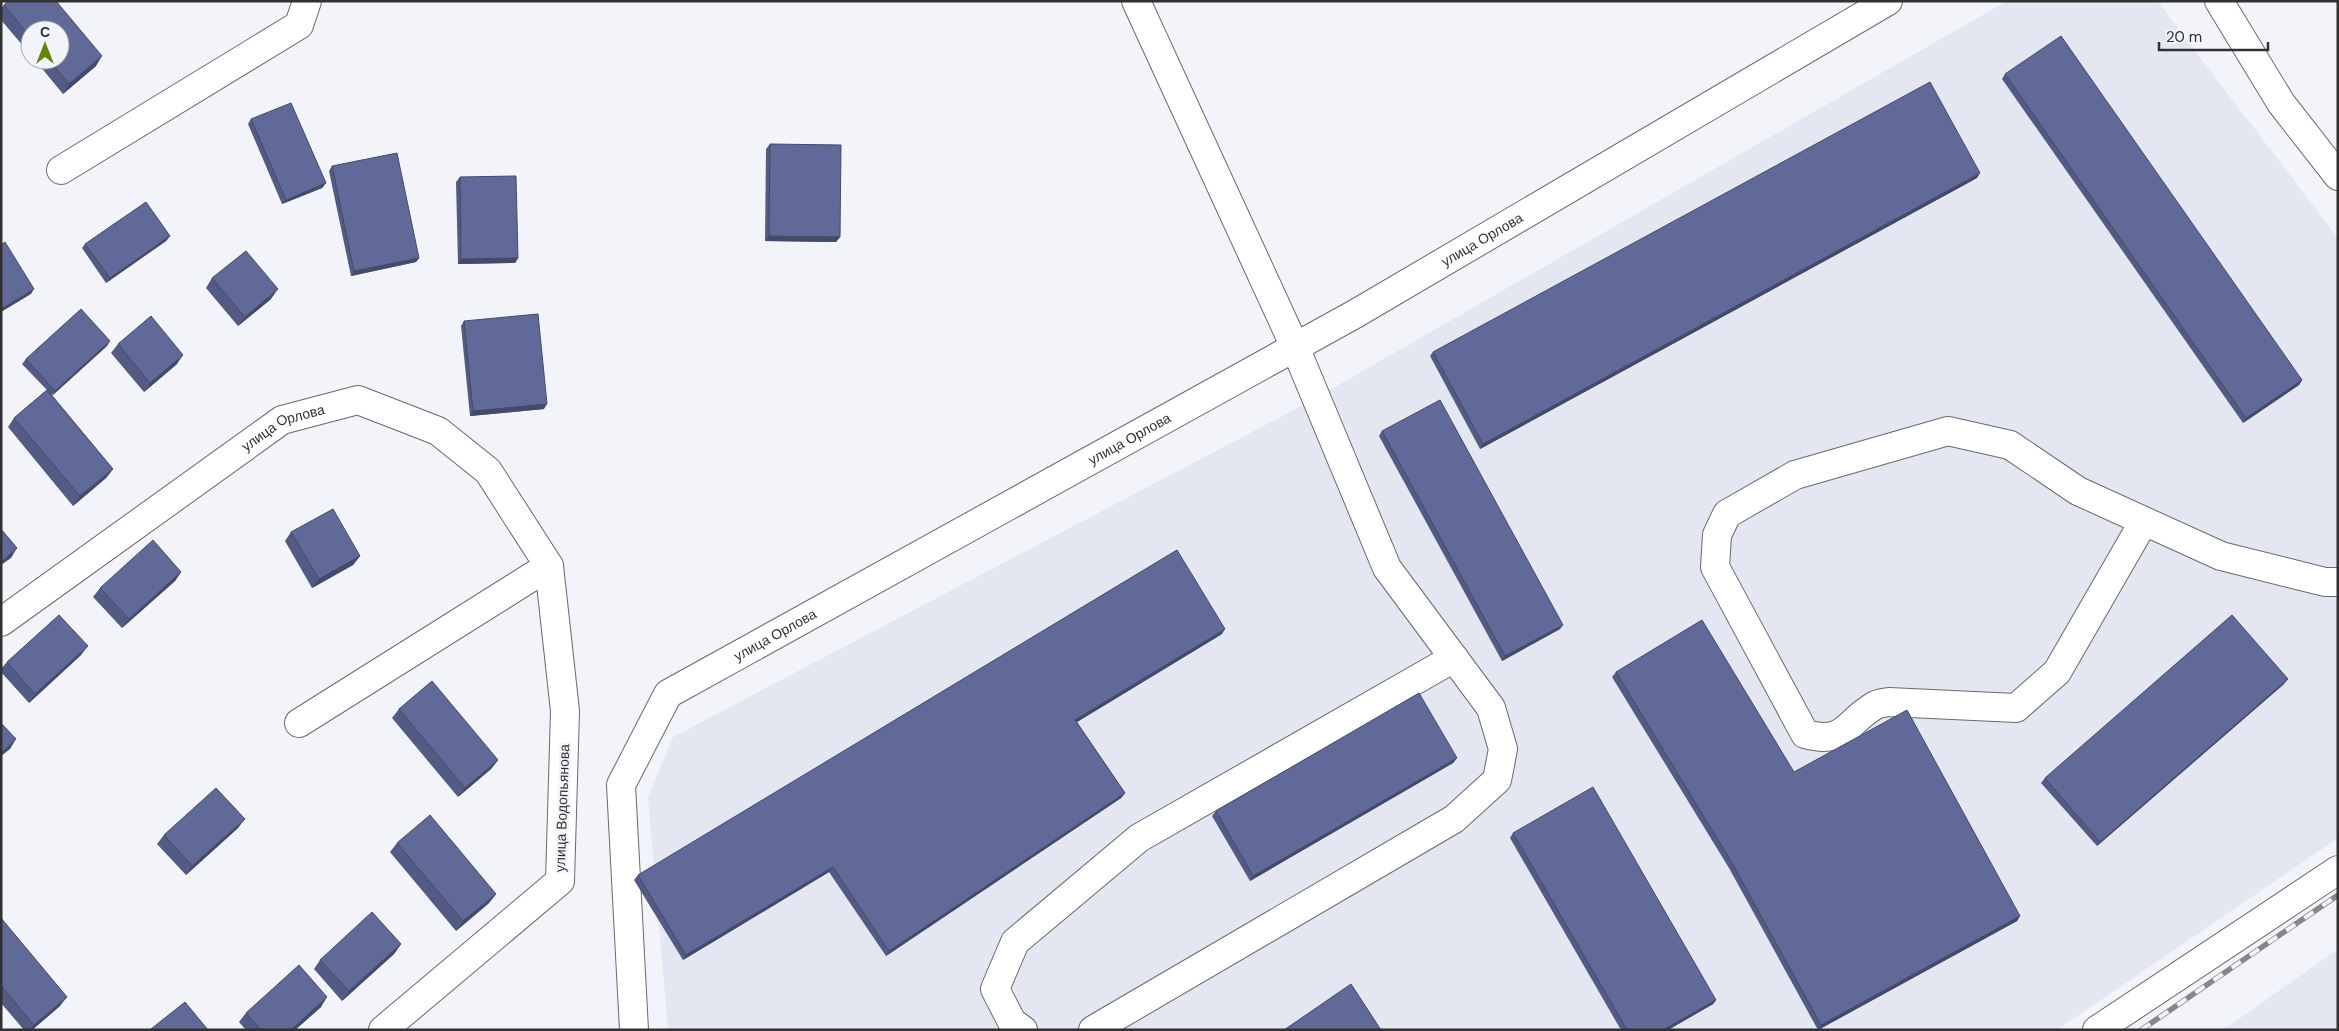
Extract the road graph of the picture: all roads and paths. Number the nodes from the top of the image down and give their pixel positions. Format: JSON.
{"nodes":[{"id":1,"x":307,"y":1,"type":"edge"},
{"id":2,"x":1136,"y":1,"type":"edge"},
{"id":3,"x":1888,"y":1,"type":"edge"},
{"id":4,"x":2219,"y":1,"type":"edge"},
{"id":5,"x":61,"y":170,"type":"dead end"},
{"id":6,"x":2338,"y":176,"type":"edge"},
{"id":7,"x":1295,"y":347,"type":"junction"},
{"id":8,"x":2144,"y":521,"type":"junction"},
{"id":9,"x":548,"y":566,"type":"junction"},
{"id":10,"x":2338,"y":582,"type":"edge"},
{"id":11,"x":1,"y":622,"type":"edge"},
{"id":12,"x":1454,"y":658,"type":"junction"},
{"id":13,"x":300,"y":724,"type":"dead end"},
{"id":14,"x":2338,"y":870,"type":"edge"},
{"id":15,"x":383,"y":1030,"type":"edge"},
{"id":16,"x":634,"y":1030,"type":"edge"},
{"id":17,"x":1023,"y":1030,"type":"edge"},
{"id":18,"x":1093,"y":1030,"type":"edge"},
{"id":19,"x":2096,"y":1030,"type":"edge"}],
"edges":[{"from":1,"to":5,"type":"street"},
{"from":2,"to":7,"type":"street"},
{"from":3,"to":7,"type":"street","name":"улица Орлова"},
{"from":4,"to":6,"type":"street"},
{"from":7,"to":12,"type":"street"},
{"from":7,"to":16,"type":"street","name":"улица Орлова"},
{"from":8,"to":8,"type":"street"},
{"from":8,"to":10,"type":"street"},
{"from":9,"to":11,"type":"street","name":"улица Орлова"},
{"from":9,"to":13,"type":"street"},
{"from":9,"to":15,"type":"street","name":"улица Водопьянова"},
{"from":12,"to":17,"type":"street"},
{"from":12,"to":18,"type":"street"},
{"from":14,"to":19,"type":"street"}]}
